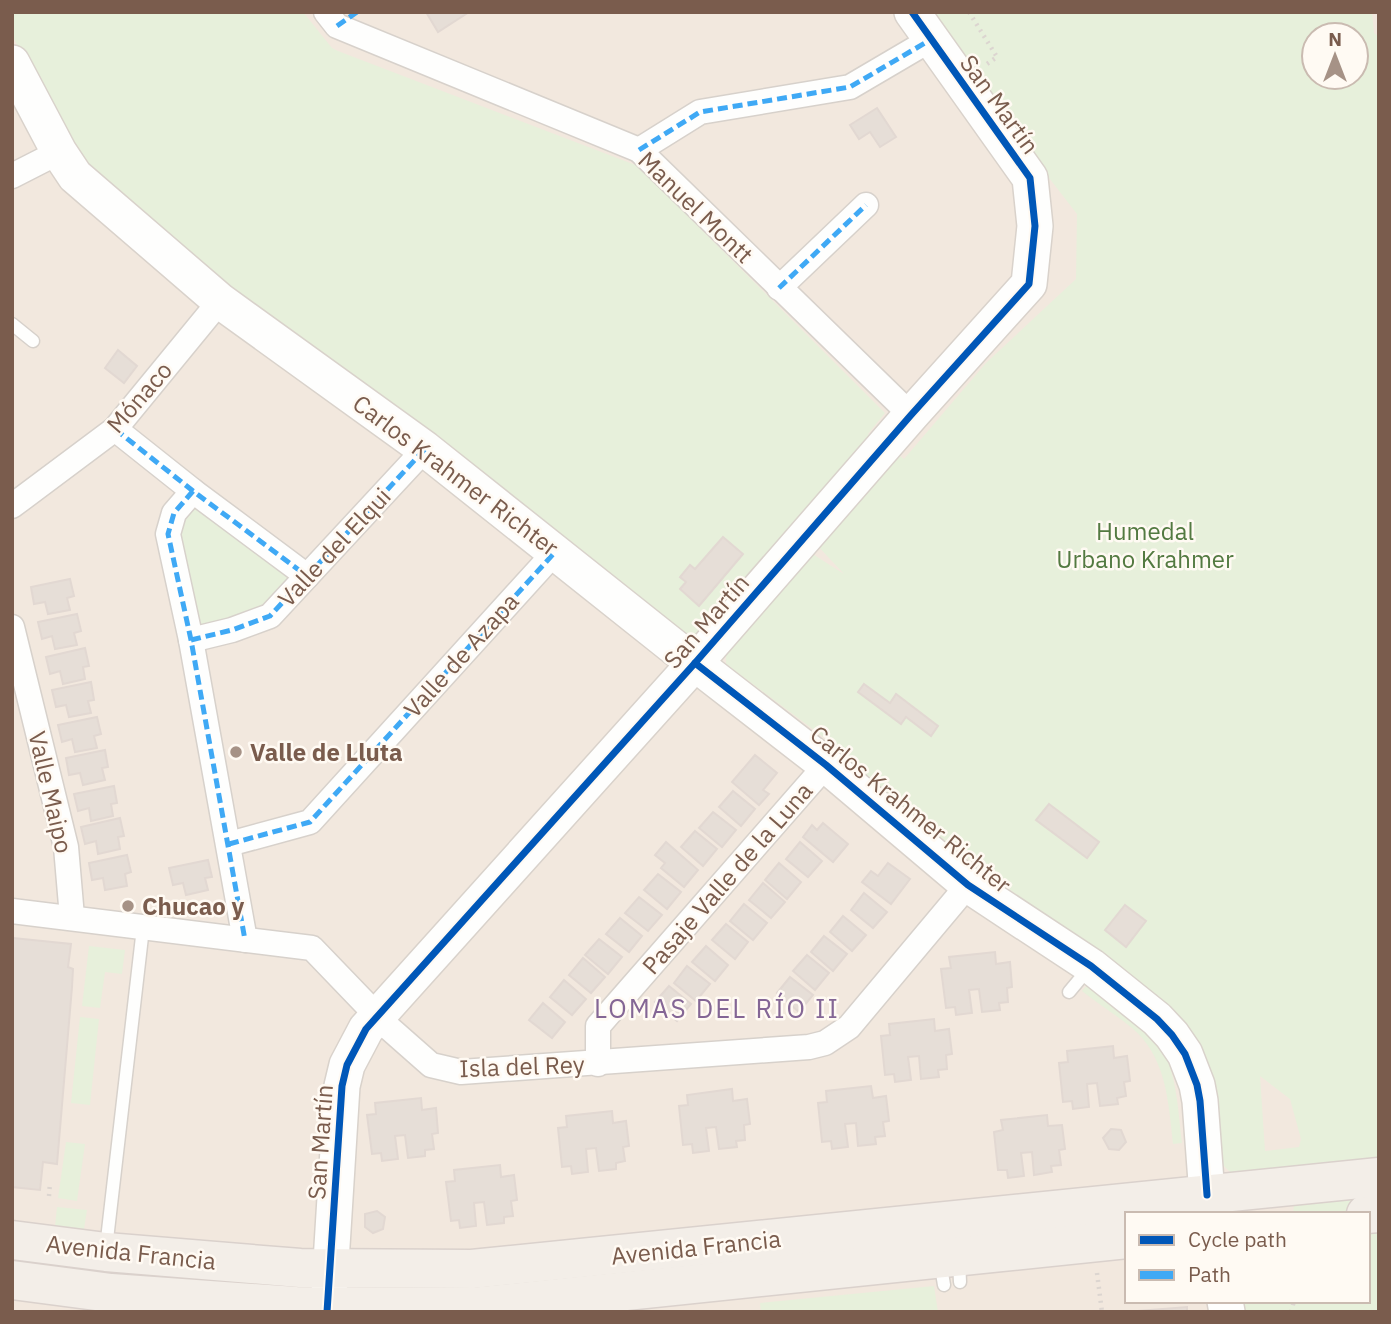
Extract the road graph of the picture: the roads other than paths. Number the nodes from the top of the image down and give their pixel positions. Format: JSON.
{"nodes":[{"id":1,"x":340,"y":17,"type":"edge"},
{"id":2,"x":921,"y":26,"type":"edge"},
{"id":3,"x":12,"y":63,"type":"edge"},
{"id":4,"x":639,"y":149,"type":"junction"},
{"id":5,"x":59,"y":152,"type":"junction"},
{"id":6,"x":12,"y":176,"type":"edge"},
{"id":7,"x":866,"y":205,"type":"dead end"},
{"id":8,"x":779,"y":288,"type":"junction"},
{"id":9,"x":220,"y":301,"type":"junction"},
{"id":10,"x":12,"y":324,"type":"edge"},
{"id":11,"x":33,"y":341,"type":"dead end"},
{"id":12,"x":911,"y":415,"type":"junction"},
{"id":13,"x":115,"y":429,"type":"junction"},
{"id":14,"x":425,"y":449,"type":"junction"},
{"id":15,"x":193,"y":491,"type":"junction"},
{"id":16,"x":12,"y":506,"type":"edge"},
{"id":17,"x":556,"y":551,"type":"junction"},
{"id":18,"x":307,"y":576,"type":"junction"},
{"id":19,"x":12,"y":627,"type":"edge"},
{"id":20,"x":191,"y":640,"type":"junction"},
{"id":21,"x":695,"y":663,"type":"junction"},
{"id":22,"x":826,"y":765,"type":"junction"},
{"id":23,"x":229,"y":844,"type":"junction"},
{"id":24,"x":968,"y":885,"type":"junction"},
{"id":25,"x":12,"y":911,"type":"edge"},
{"id":26,"x":72,"y":917,"type":"junction"},
{"id":27,"x":143,"y":928,"type":"junction"},
{"id":28,"x":245,"y":940,"type":"junction"},
{"id":29,"x":378,"y":1016,"type":"junction"},
{"id":30,"x":598,"y":1064,"type":"junction"},
{"id":31,"x":1379,"y":1177,"type":"edge"},
{"id":32,"x":1209,"y":1204,"type":"edge"},
{"id":33,"x":1146,"y":1212,"type":"edge"},
{"id":34,"x":1125,"y":1215,"type":"edge"},
{"id":35,"x":1125,"y":1239,"type":"edge"},
{"id":36,"x":12,"y":1240,"type":"edge"},
{"id":37,"x":894,"y":1244,"type":"junction"},
{"id":38,"x":106,"y":1252,"type":"junction"},
{"id":39,"x":331,"y":1269,"type":"junction"},
{"id":40,"x":12,"y":1280,"type":"edge"},
{"id":41,"x":327,"y":1309,"type":"edge"}],
"edges":[{"from":1,"to":4,"type":"street","name":"Manuel Montt"},
{"from":2,"to":4,"type":"street"},
{"from":2,"to":12,"type":"street","name":"San Martín"},
{"from":3,"to":5,"type":"street","name":"Carlos Krahmer Richter"},
{"from":4,"to":8,"type":"street","name":"Manuel Montt"},
{"from":5,"to":6,"type":"street"},
{"from":5,"to":9,"type":"street","name":"Carlos Krahmer Richter"},
{"from":7,"to":8,"type":"street"},
{"from":8,"to":12,"type":"street","name":"Manuel Montt"},
{"from":9,"to":13,"type":"street","name":"Mónaco"},
{"from":9,"to":14,"type":"street","name":"Carlos Krahmer Richter"},
{"from":10,"to":11,"type":"lane"},
{"from":12,"to":21,"type":"street","name":"San Martín"},
{"from":13,"to":15,"type":"street"},
{"from":13,"to":16,"type":"street","name":"Mónaco"},
{"from":14,"to":17,"type":"street","name":"Carlos Krahmer Richter"},
{"from":14,"to":18,"type":"street","name":"Valle del Elqui"},
{"from":15,"to":18,"type":"street"},
{"from":15,"to":20,"type":"street"},
{"from":17,"to":21,"type":"street","name":"Carlos Krahmer Richter"},
{"from":17,"to":23,"type":"street","name":"Valle de Azapa"},
{"from":18,"to":20,"type":"street","name":"Valle del Elqui"},
{"from":19,"to":26,"type":"street","name":"Valle Maipo"},
{"from":20,"to":23,"type":"street"},
{"from":21,"to":22,"type":"street","name":"Carlos Krahmer Richter"},
{"from":21,"to":29,"type":"street","name":"San Martín"},
{"from":22,"to":24,"type":"street","name":"Carlos Krahmer Richter"},
{"from":22,"to":30,"type":"street","name":"Pasaje Valle de la Luna"},
{"from":23,"to":28,"type":"street"},
{"from":24,"to":30,"type":"street","name":"Isla del Rey"},
{"from":24,"to":32,"type":"street","name":"Carlos Krahmer Richter"},
{"from":25,"to":26,"type":"street","name":"Isla del Rey"},
{"from":26,"to":27,"type":"street","name":"Isla del Rey"},
{"from":27,"to":28,"type":"street","name":"Isla del Rey"},
{"from":27,"to":38,"type":"lane"},
{"from":28,"to":29,"type":"street","name":"Isla del Rey"},
{"from":29,"to":30,"type":"street","name":"Isla del Rey"},
{"from":29,"to":39,"type":"street","name":"San Martín"},
{"from":31,"to":32,"type":"main road","name":"Avenida Francia"},
{"from":32,"to":33,"type":"main road","name":"Avenida Francia"},
{"from":34,"to":37,"type":"main road","name":"Avenida Francia"},
{"from":35,"to":37,"type":"main road","name":"Avenida Francia"},
{"from":36,"to":38,"type":"main road","name":"Avenida Francia"},
{"from":37,"to":39,"type":"main road","name":"Avenida Francia"},
{"from":37,"to":41,"type":"main road","name":"Avenida Francia"},
{"from":38,"to":39,"type":"main road","name":"Avenida Francia"},
{"from":39,"to":41,"type":"street","name":"San Martín"},
{"from":40,"to":41,"type":"main road","name":"Avenida Francia"}]}
